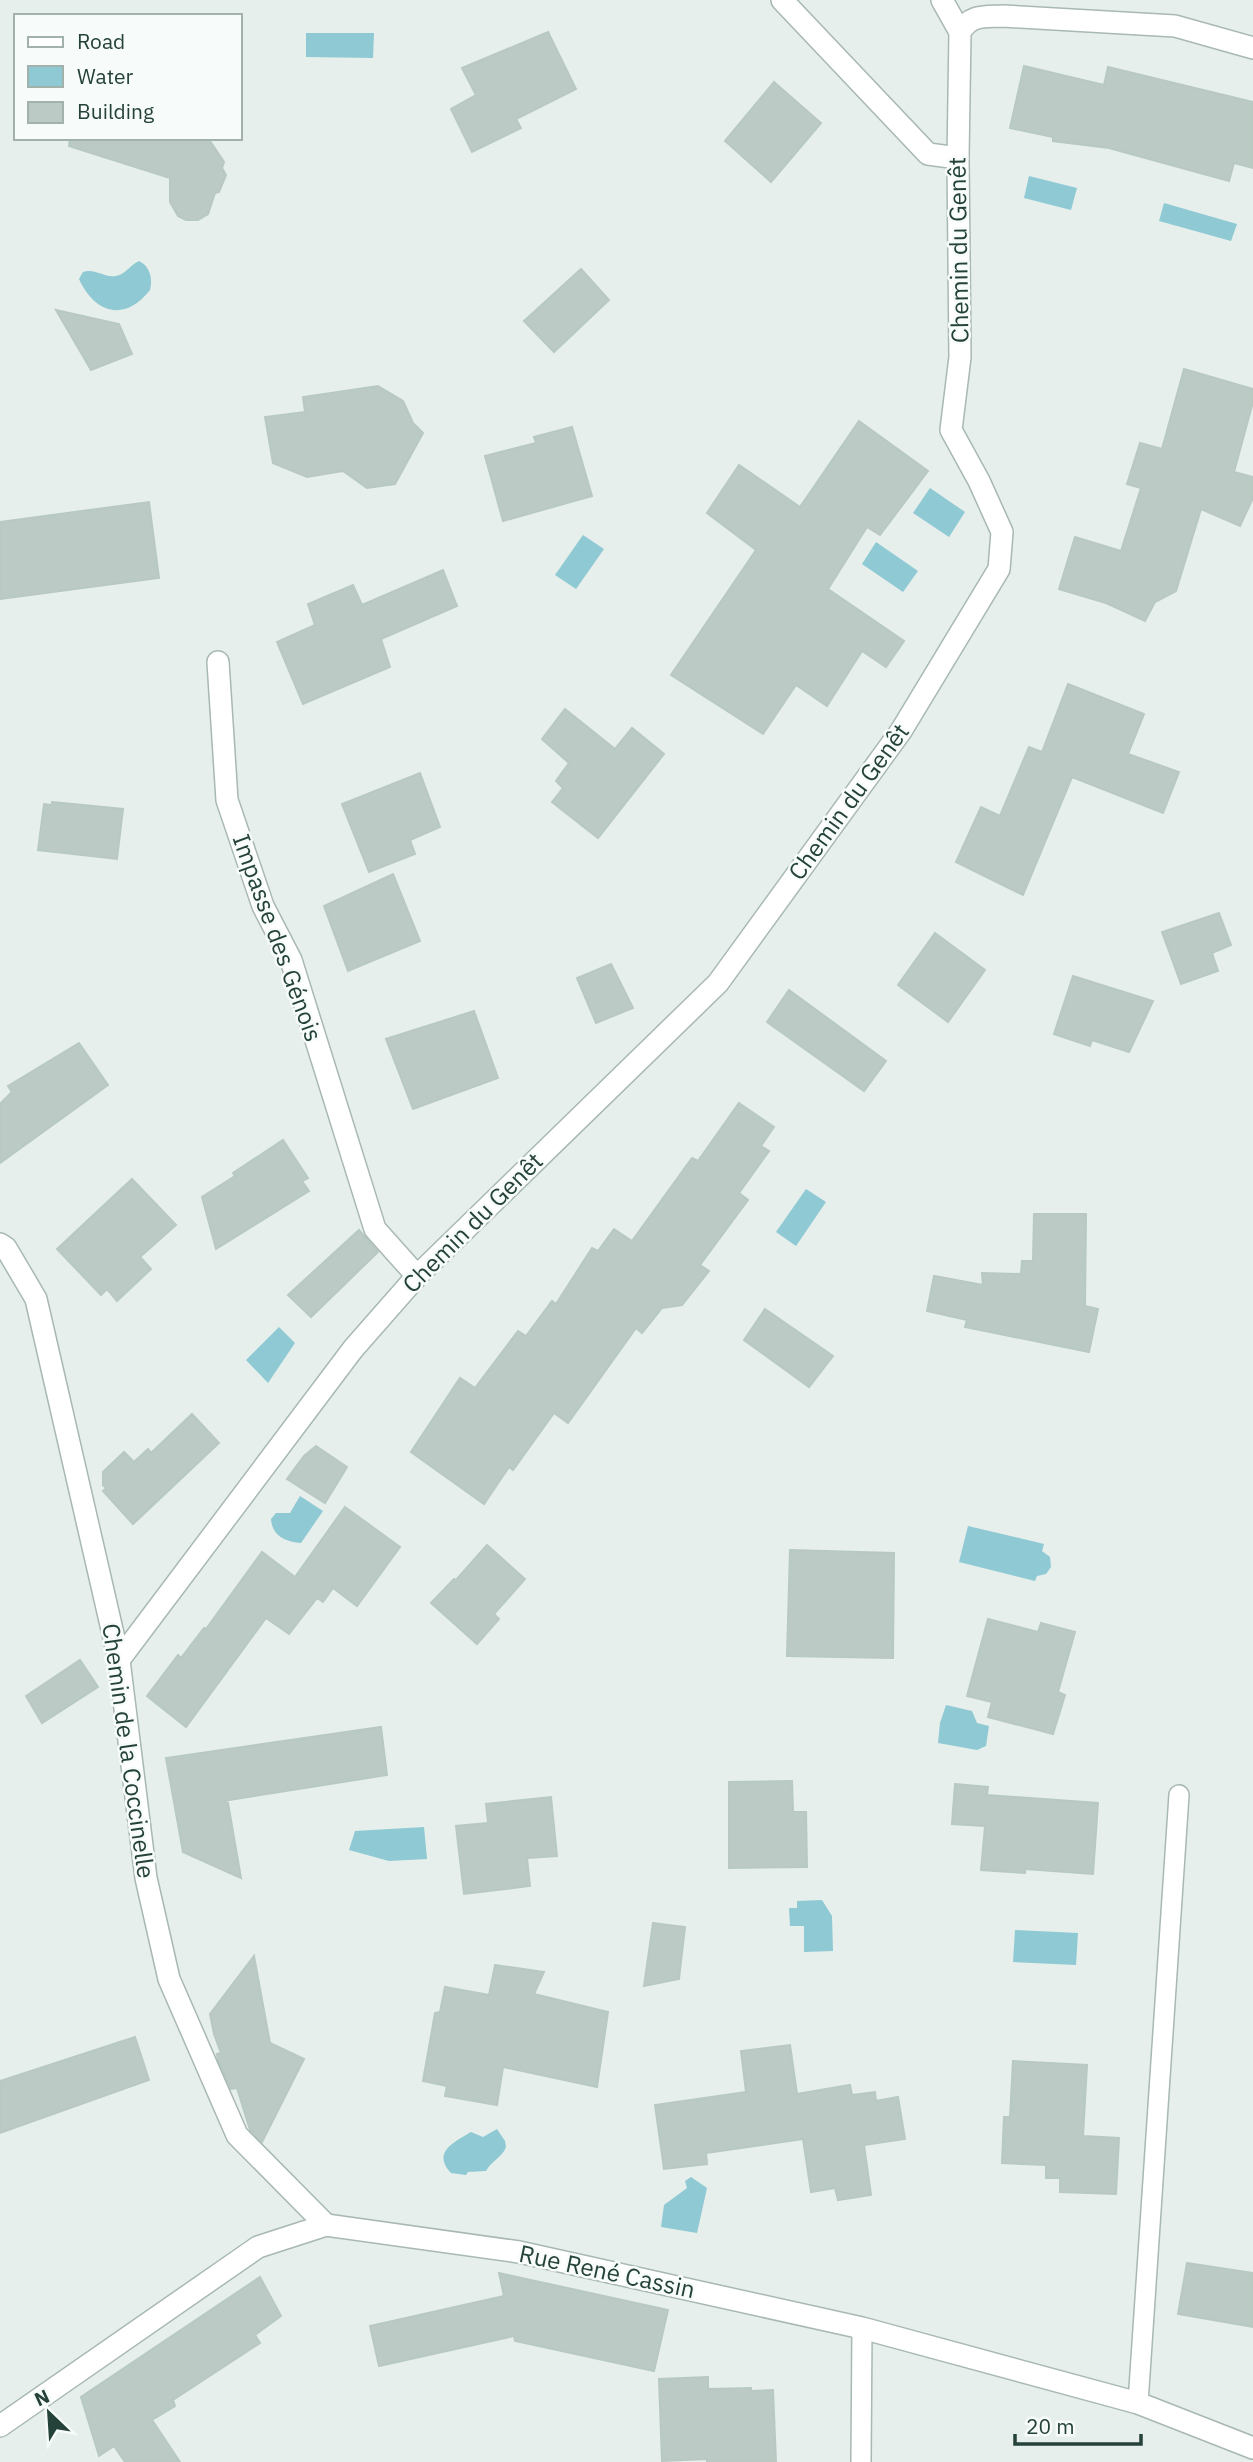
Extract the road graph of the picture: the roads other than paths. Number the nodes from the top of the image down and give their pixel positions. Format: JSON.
{"nodes":[{"id":1,"x":782,"y":0,"type":"edge"},
{"id":2,"x":942,"y":0,"type":"edge"},
{"id":3,"x":960,"y":32,"type":"junction"},
{"id":4,"x":1253,"y":48,"type":"edge"},
{"id":5,"x":958,"y":158,"type":"junction"},
{"id":6,"x":218,"y":662,"type":"dead end"},
{"id":7,"x":0,"y":1244,"type":"edge"},
{"id":8,"x":417,"y":1276,"type":"junction"},
{"id":9,"x":119,"y":1660,"type":"junction"},
{"id":10,"x":1179,"y":1795,"type":"dead end"},
{"id":11,"x":326,"y":2225,"type":"junction"},
{"id":12,"x":862,"y":2328,"type":"junction"},
{"id":13,"x":1138,"y":2403,"type":"junction"},
{"id":14,"x":0,"y":2426,"type":"edge"},
{"id":15,"x":1253,"y":2448,"type":"edge"},
{"id":16,"x":861,"y":2462,"type":"edge"}],
"edges":[{"from":1,"to":5,"type":"street"},
{"from":2,"to":3,"type":"street"},
{"from":3,"to":4,"type":"street"},
{"from":3,"to":5,"type":"street","name":"Chemin du Genêt"},
{"from":5,"to":8,"type":"street","name":"Chemin du Genêt"},
{"from":6,"to":8,"type":"street","name":"Impasse des Génois"},
{"from":7,"to":9,"type":"street","name":"Chemin de la Coccinelle"},
{"from":8,"to":9,"type":"street","name":"Chemin du Genêt"},
{"from":9,"to":11,"type":"street","name":"Chemin de la Coccinelle"},
{"from":10,"to":13,"type":"lane"},
{"from":11,"to":12,"type":"street","name":"Rue René Cassin"},
{"from":11,"to":14,"type":"street","name":"Rue René Cassin"},
{"from":12,"to":13,"type":"street","name":"Rue René Cassin"},
{"from":12,"to":16,"type":"lane"},
{"from":13,"to":15,"type":"street","name":"Rue René Cassin"}]}
